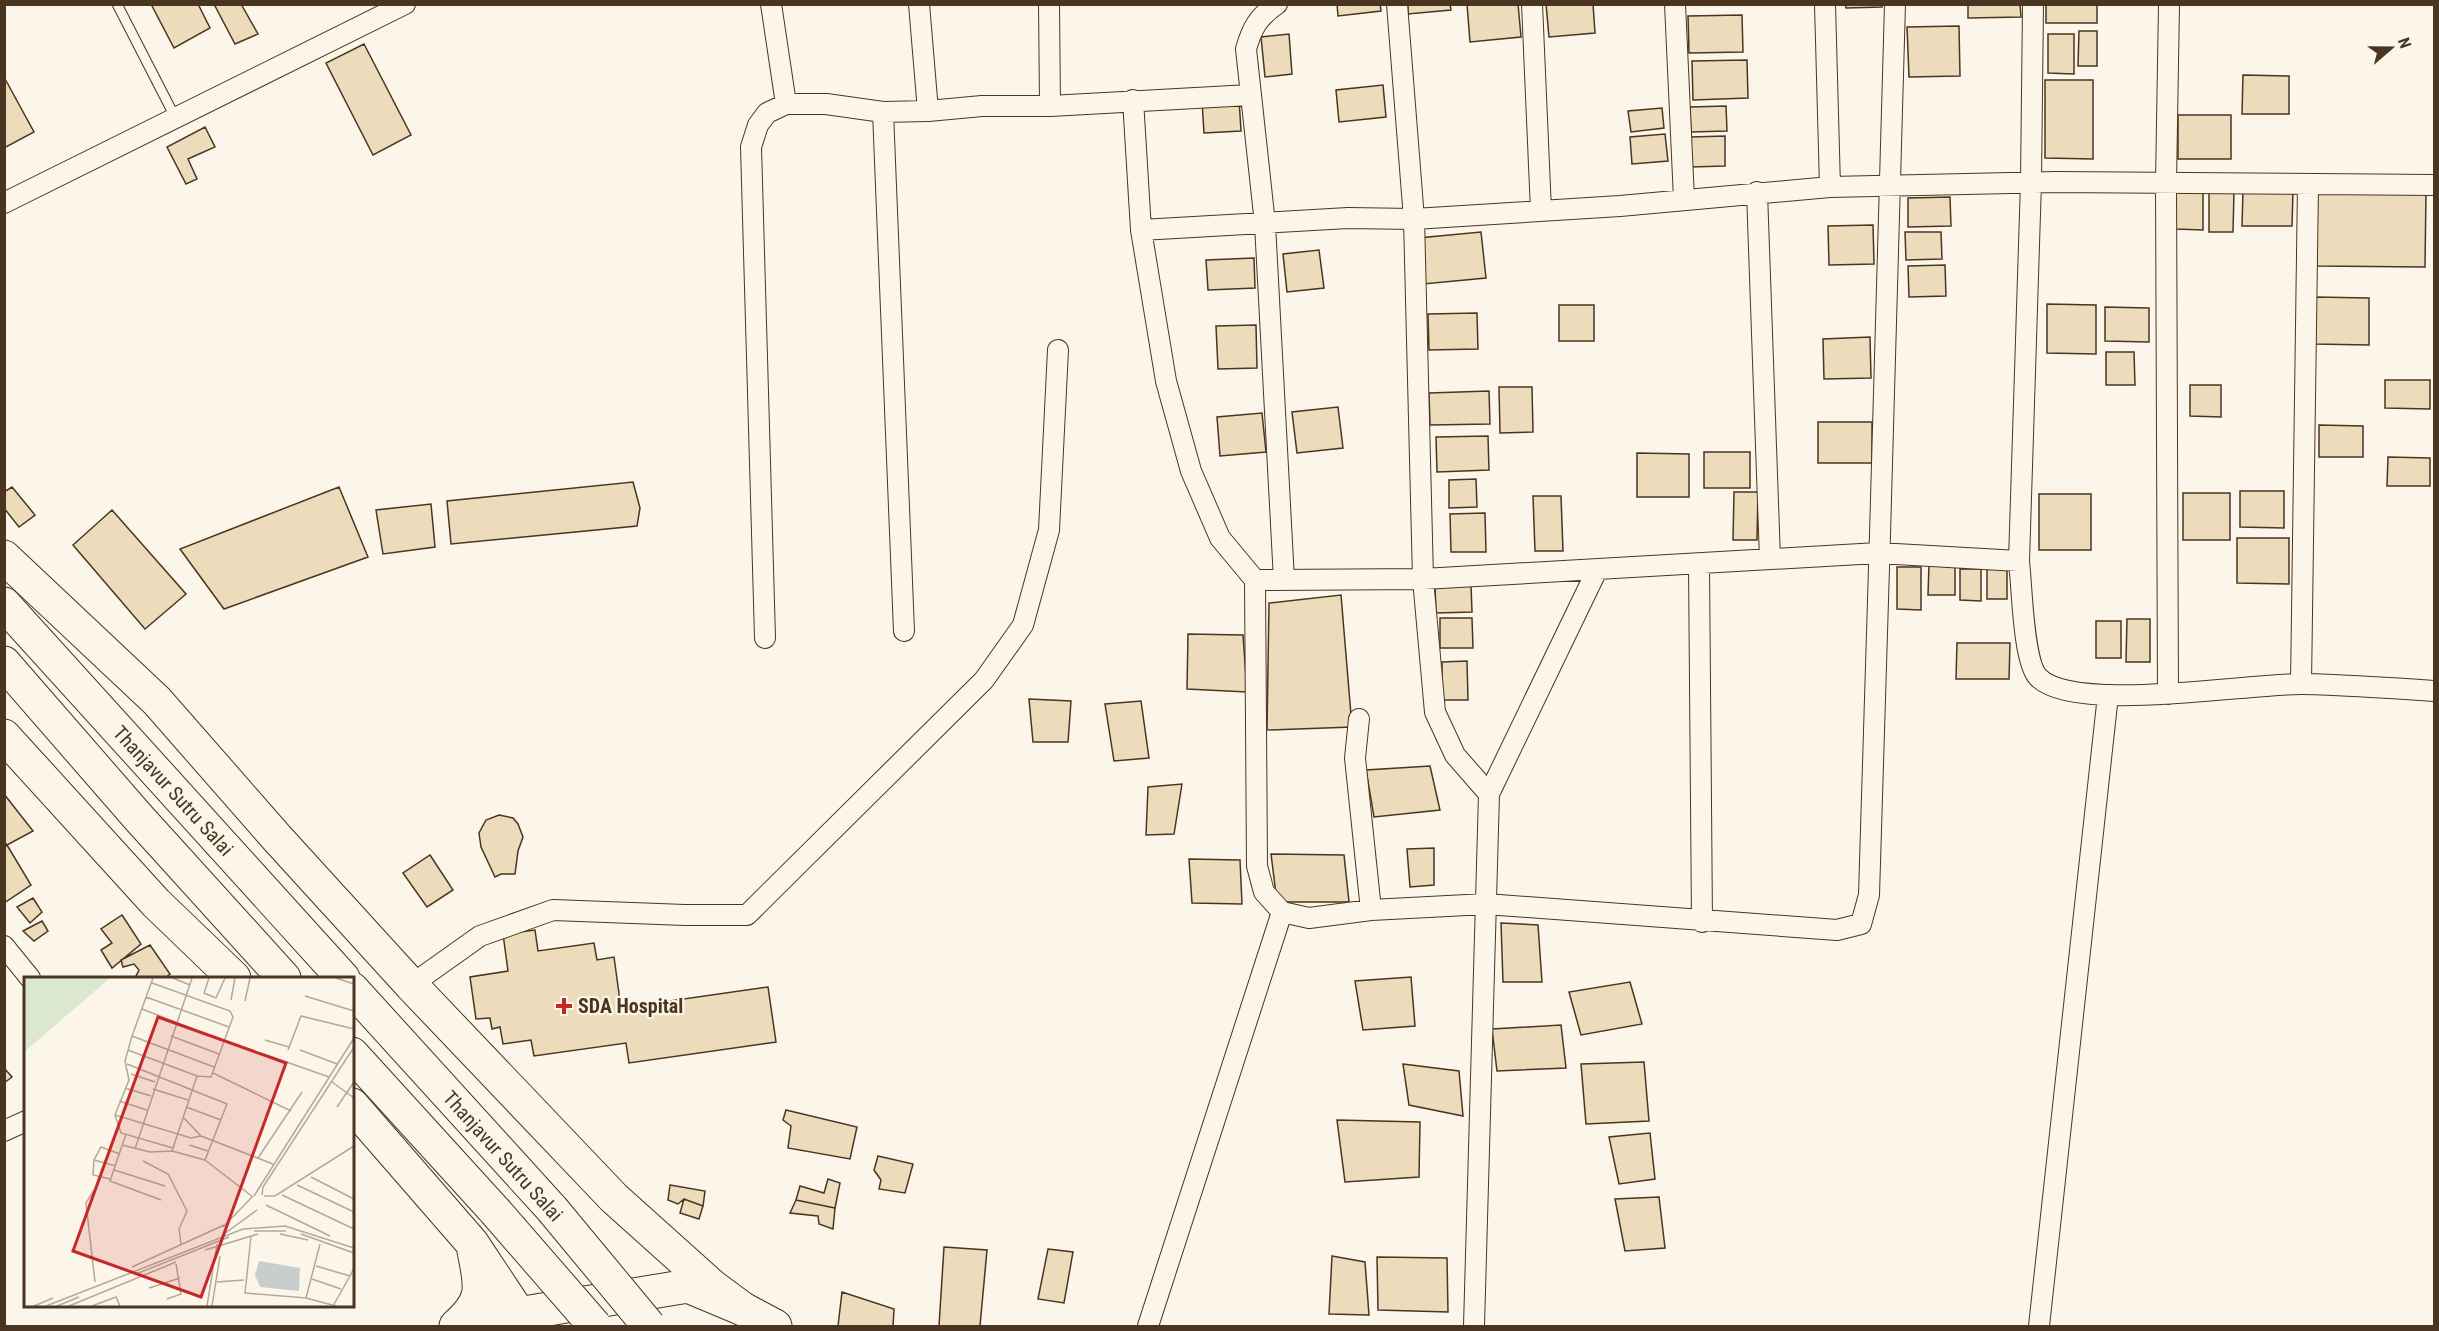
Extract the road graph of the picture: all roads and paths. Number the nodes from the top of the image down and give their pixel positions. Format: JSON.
{"nodes":[{"id":1,"x":117,"y":4,"type":"edge"},
{"id":2,"x":405,"y":4,"type":"edge"},
{"id":3,"x":771,"y":4,"type":"edge"},
{"id":4,"x":919,"y":4,"type":"edge"},
{"id":5,"x":1049,"y":4,"type":"edge"},
{"id":6,"x":1277,"y":4,"type":"edge"},
{"id":7,"x":1398,"y":4,"type":"edge"},
{"id":8,"x":1532,"y":4,"type":"edge"},
{"id":9,"x":1675,"y":4,"type":"edge"},
{"id":10,"x":1825,"y":4,"type":"edge"},
{"id":11,"x":1895,"y":4,"type":"edge"},
{"id":12,"x":2033,"y":4,"type":"edge"},
{"id":13,"x":2169,"y":4,"type":"edge"},
{"id":14,"x":1250,"y":95,"type":"junction"},
{"id":15,"x":1133,"y":100,"type":"junction"},
{"id":16,"x":786,"y":104,"type":"junction"},
{"id":17,"x":1050,"y":106,"type":"junction"},
{"id":18,"x":928,"y":111,"type":"junction"},
{"id":19,"x":883,"y":112,"type":"junction"},
{"id":20,"x":175,"y":117,"type":"junction"},
{"id":21,"x":2031,"y":182,"type":"junction"},
{"id":22,"x":2166,"y":183,"type":"junction"},
{"id":23,"x":2308,"y":184,"type":"junction"},
{"id":24,"x":2434,"y":185,"type":"edge"},
{"id":25,"x":1892,"y":186,"type":"junction"},
{"id":26,"x":1830,"y":187,"type":"junction"},
{"id":27,"x":1757,"y":192,"type":"junction"},
{"id":28,"x":1684,"y":199,"type":"junction"},
{"id":29,"x":4,"y":203,"type":"edge"},
{"id":30,"x":1541,"y":211,"type":"junction"},
{"id":31,"x":1414,"y":219,"type":"junction"},
{"id":32,"x":1265,"y":224,"type":"junction"},
{"id":33,"x":1141,"y":230,"type":"junction"},
{"id":34,"x":1058,"y":350,"type":"dead end"},
{"id":35,"x":1878,"y":553,"type":"junction"},
{"id":36,"x":4,"y":557,"type":"edge"},
{"id":37,"x":1770,"y":559,"type":"junction"},
{"id":38,"x":2019,"y":561,"type":"junction"},
{"id":39,"x":1699,"y":564,"type":"junction"},
{"id":40,"x":1598,"y":570,"type":"junction"},
{"id":41,"x":1423,"y":579,"type":"junction"},
{"id":42,"x":1255,"y":580,"type":"junction"},
{"id":43,"x":1284,"y":580,"type":"junction"},
{"id":44,"x":4,"y":604,"type":"edge"},
{"id":45,"x":904,"y":631,"type":"dead end"},
{"id":46,"x":765,"y":638,"type":"dead end"},
{"id":47,"x":4,"y":663,"type":"edge"},
{"id":48,"x":2301,"y":684,"type":"junction"},
{"id":49,"x":2434,"y":691,"type":"edge"},
{"id":50,"x":2168,"y":694,"type":"junction"},
{"id":51,"x":2108,"y":695,"type":"junction"},
{"id":52,"x":1359,"y":719,"type":"dead end"},
{"id":53,"x":4,"y":736,"type":"edge"},
{"id":54,"x":1489,"y":794,"type":"junction"},
{"id":55,"x":1486,"y":904,"type":"junction"},
{"id":56,"x":1371,"y":910,"type":"junction"},
{"id":57,"x":1282,"y":912,"type":"junction"},
{"id":58,"x":1702,"y":922,"type":"junction"},
{"id":59,"x":4,"y":946,"type":"edge"},
{"id":60,"x":29,"y":977,"type":"edge"},
{"id":61,"x":233,"y":977,"type":"edge"},
{"id":62,"x":283,"y":977,"type":"edge"},
{"id":63,"x":342,"y":977,"type":"edge"},
{"id":64,"x":411,"y":985,"type":"junction"},
{"id":65,"x":354,"y":991,"type":"edge"},
{"id":66,"x":354,"y":1056,"type":"edge"},
{"id":67,"x":354,"y":1107,"type":"edge"},
{"id":68,"x":24,"y":1122,"type":"edge"},
{"id":69,"x":4,"y":1131,"type":"edge"},
{"id":70,"x":472,"y":1243,"type":"junction"},
{"id":71,"x":743,"y":1309,"type":"junction"},
{"id":72,"x":523,"y":1320,"type":"edge"},
{"id":73,"x":456,"y":1326,"type":"edge"},
{"id":74,"x":471,"y":1326,"type":"edge"},
{"id":75,"x":595,"y":1326,"type":"edge"},
{"id":76,"x":649,"y":1326,"type":"edge"},
{"id":77,"x":775,"y":1326,"type":"edge"},
{"id":78,"x":1148,"y":1326,"type":"edge"},
{"id":79,"x":1474,"y":1326,"type":"edge"},
{"id":80,"x":2038,"y":1326,"type":"edge"}],
"edges":[{"from":1,"to":20,"type":"lane"},
{"from":2,"to":20,"type":"street"},
{"from":3,"to":16,"type":"street"},
{"from":4,"to":18,"type":"street"},
{"from":5,"to":17,"type":"street"},
{"from":6,"to":14,"type":"street"},
{"from":7,"to":31,"type":"street"},
{"from":8,"to":30,"type":"street"},
{"from":9,"to":28,"type":"street"},
{"from":10,"to":26,"type":"street"},
{"from":11,"to":25,"type":"street"},
{"from":12,"to":21,"type":"street"},
{"from":13,"to":22,"type":"street"},
{"from":14,"to":15,"type":"street"},
{"from":14,"to":32,"type":"street"},
{"from":15,"to":17,"type":"street"},
{"from":15,"to":33,"type":"street"},
{"from":16,"to":19,"type":"street"},
{"from":16,"to":46,"type":"street"},
{"from":17,"to":18,"type":"street"},
{"from":18,"to":19,"type":"street"},
{"from":19,"to":45,"type":"street"},
{"from":20,"to":29,"type":"street"},
{"from":21,"to":22,"type":"street"},
{"from":21,"to":25,"type":"street"},
{"from":21,"to":38,"type":"street"},
{"from":22,"to":23,"type":"street"},
{"from":22,"to":50,"type":"street"},
{"from":23,"to":24,"type":"street"},
{"from":23,"to":48,"type":"street"},
{"from":25,"to":26,"type":"street"},
{"from":25,"to":35,"type":"street"},
{"from":26,"to":27,"type":"street"},
{"from":27,"to":28,"type":"street"},
{"from":27,"to":37,"type":"street"},
{"from":28,"to":30,"type":"street"},
{"from":30,"to":31,"type":"street"},
{"from":31,"to":32,"type":"street"},
{"from":31,"to":41,"type":"street"},
{"from":32,"to":33,"type":"street"},
{"from":32,"to":43,"type":"street"},
{"from":33,"to":42,"type":"street"},
{"from":34,"to":64,"type":"street"},
{"from":35,"to":37,"type":"street"},
{"from":35,"to":38,"type":"street"},
{"from":35,"to":58,"type":"street"},
{"from":36,"to":64,"type":"highway"},
{"from":37,"to":39,"type":"street"},
{"from":38,"to":51,"type":"street"},
{"from":39,"to":40,"type":"street"},
{"from":39,"to":58,"type":"street"},
{"from":40,"to":41,"type":"street"},
{"from":40,"to":54,"type":"street"},
{"from":41,"to":43,"type":"street"},
{"from":41,"to":54,"type":"street"},
{"from":42,"to":43,"type":"street"},
{"from":42,"to":57,"type":"street"},
{"from":44,"to":63,"type":"highway","name":"Thanjavur Sutru Salai"},
{"from":47,"to":62,"type":"highway"},
{"from":48,"to":49,"type":"street"},
{"from":48,"to":50,"type":"street"},
{"from":50,"to":51,"type":"street"},
{"from":51,"to":80,"type":"street"},
{"from":52,"to":56,"type":"street"},
{"from":53,"to":61,"type":"highway"},
{"from":54,"to":55,"type":"street"},
{"from":55,"to":56,"type":"street"},
{"from":55,"to":58,"type":"street"},
{"from":55,"to":79,"type":"street"},
{"from":56,"to":57,"type":"street"},
{"from":57,"to":78,"type":"street"},
{"from":59,"to":60,"type":"street"},
{"from":64,"to":71,"type":"highway"},
{"from":65,"to":76,"type":"highway","name":"Thanjavur Sutru Salai","bridge":true},
{"from":66,"to":75,"type":"highway","bridge":true},
{"from":67,"to":70,"type":"highway"},
{"from":68,"to":69,"type":"street"},
{"from":70,"to":72,"type":"highway"},
{"from":70,"to":73,"type":"highway"},
{"from":71,"to":72,"type":"highway"},
{"from":71,"to":77,"type":"highway"},
{"from":72,"to":74,"type":"highway"}]}
